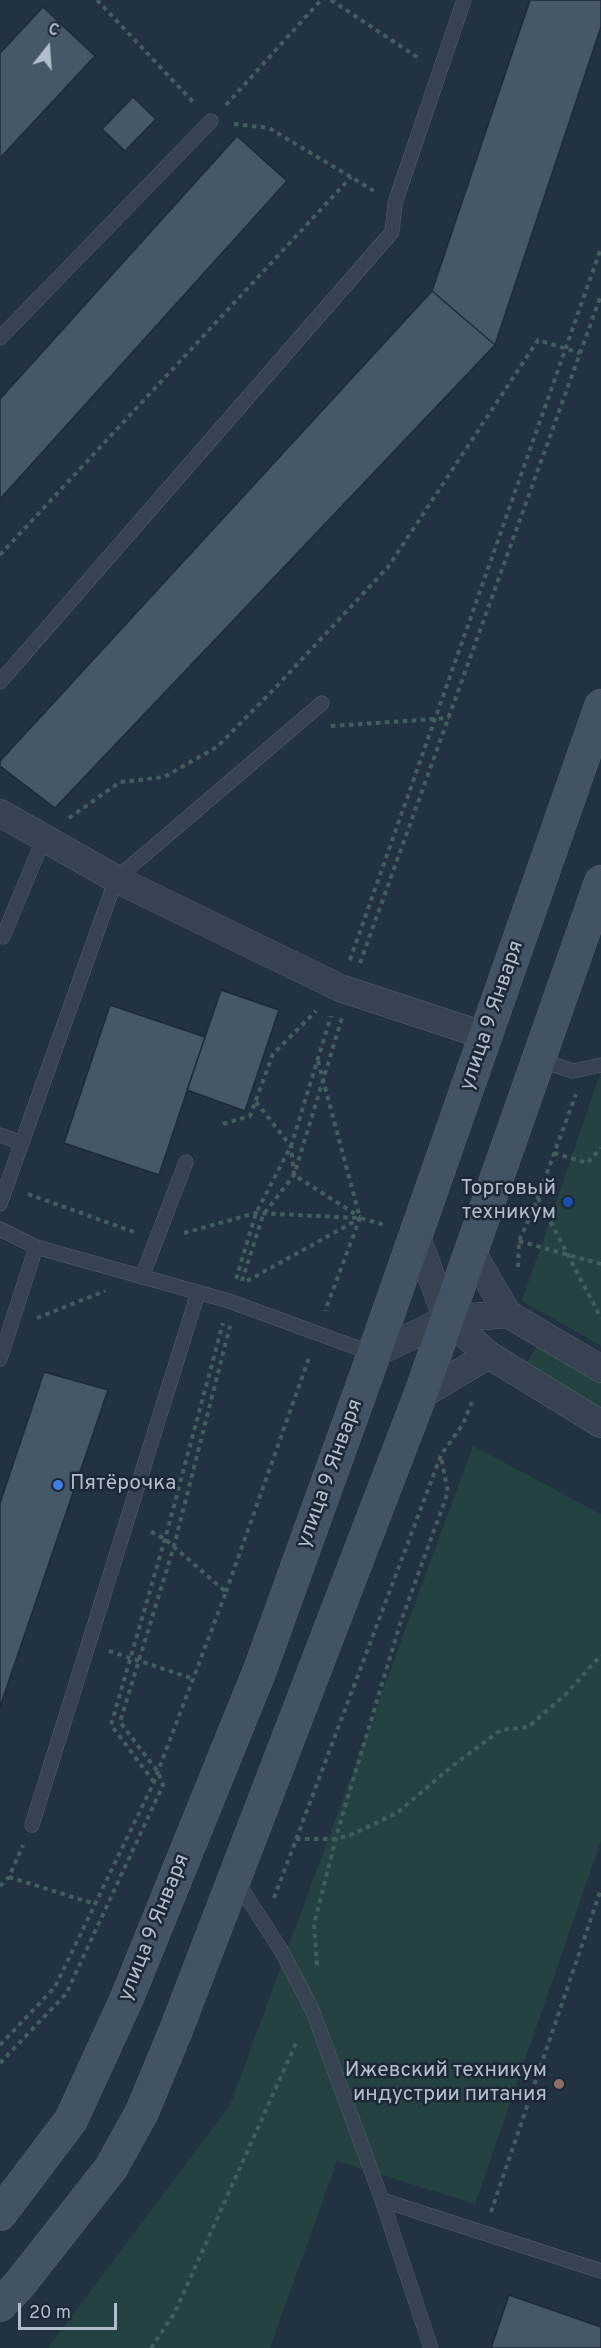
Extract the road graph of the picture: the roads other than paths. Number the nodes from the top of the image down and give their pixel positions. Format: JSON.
{"nodes":[{"id":1,"x":464,"y":0,"type":"edge"},
{"id":2,"x":211,"y":121,"type":"road end"},
{"id":3,"x":0,"y":338,"type":"edge"},
{"id":4,"x":0,"y":682,"type":"edge"},
{"id":5,"x":322,"y":703,"type":"dead end"},
{"id":6,"x":601,"y":706,"type":"edge"},
{"id":7,"x":0,"y":813,"type":"edge"},
{"id":8,"x":54,"y":830,"type":"junction"},
{"id":9,"x":116,"y":879,"type":"junction"},
{"id":10,"x":601,"y":882,"type":"edge"},
{"id":11,"x":0,"y":936,"type":"edge"},
{"id":12,"x":486,"y":1036,"type":"junction"},
{"id":13,"x":539,"y":1060,"type":"junction"},
{"id":14,"x":601,"y":1065,"type":"edge"},
{"id":15,"x":0,"y":1135,"type":"edge"},
{"id":16,"x":22,"y":1143,"type":"junction"},
{"id":17,"x":186,"y":1162,"type":"dead end"},
{"id":18,"x":0,"y":1204,"type":"edge"},
{"id":19,"x":0,"y":1229,"type":"edge"},
{"id":20,"x":416,"y":1235,"type":"junction"},
{"id":21,"x":36,"y":1247,"type":"junction"},
{"id":22,"x":471,"y":1251,"type":"junction"},
{"id":23,"x":142,"y":1276,"type":"junction"},
{"id":24,"x":198,"y":1293,"type":"junction"},
{"id":25,"x":508,"y":1314,"type":"junction"},
{"id":26,"x":447,"y":1318,"type":"junction"},
{"id":27,"x":374,"y":1354,"type":"junction"},
{"id":28,"x":489,"y":1355,"type":"junction"},
{"id":29,"x":0,"y":1359,"type":"edge"},
{"id":30,"x":601,"y":1369,"type":"edge"},
{"id":31,"x":420,"y":1396,"type":"junction"},
{"id":32,"x":601,"y":1424,"type":"edge"},
{"id":33,"x":32,"y":1825,"type":"road end"},
{"id":34,"x":234,"y":1878,"type":"junction"},
{"id":35,"x":382,"y":2200,"type":"junction"},
{"id":36,"x":0,"y":2214,"type":"edge"},
{"id":37,"x":601,"y":2271,"type":"edge"},
{"id":38,"x":0,"y":2305,"type":"edge"},
{"id":39,"x":431,"y":2348,"type":"edge"}],
"edges":[{"from":1,"to":4,"type":"lane"},
{"from":2,"to":3,"type":"lane"},
{"from":5,"to":9,"type":"lane"},
{"from":6,"to":12,"type":"main road","name":"улица 9 Января"},
{"from":7,"to":8,"type":"street"},
{"from":8,"to":9,"type":"street"},
{"from":8,"to":11,"type":"lane"},
{"from":9,"to":12,"type":"street"},
{"from":9,"to":16,"type":"lane"},
{"from":10,"to":13,"type":"main road"},
{"from":12,"to":20,"type":"main road","name":"улица 9 Января"},
{"from":13,"to":14,"type":"lane"},
{"from":13,"to":22,"type":"main road"},
{"from":15,"to":16,"type":"lane"},
{"from":16,"to":18,"type":"lane"},
{"from":17,"to":23,"type":"lane"},
{"from":19,"to":21,"type":"lane"},
{"from":20,"to":26,"type":"street"},
{"from":20,"to":27,"type":"main road","name":"улица 9 Января"},
{"from":21,"to":23,"type":"lane"},
{"from":21,"to":29,"type":"lane"},
{"from":22,"to":25,"type":"street"},
{"from":22,"to":26,"type":"main road"},
{"from":23,"to":24,"type":"lane"},
{"from":24,"to":27,"type":"lane"},
{"from":24,"to":33,"type":"lane"},
{"from":25,"to":26,"type":"street"},
{"from":25,"to":30,"type":"street"},
{"from":26,"to":27,"type":"street"},
{"from":26,"to":28,"type":"street"},
{"from":26,"to":31,"type":"main road"},
{"from":27,"to":36,"type":"main road","name":"улица 9 Января"},
{"from":28,"to":31,"type":"street"},
{"from":28,"to":32,"type":"street"},
{"from":31,"to":34,"type":"main road"},
{"from":34,"to":35,"type":"lane"},
{"from":34,"to":38,"type":"main road"},
{"from":35,"to":37,"type":"lane"},
{"from":35,"to":39,"type":"lane"}]}
